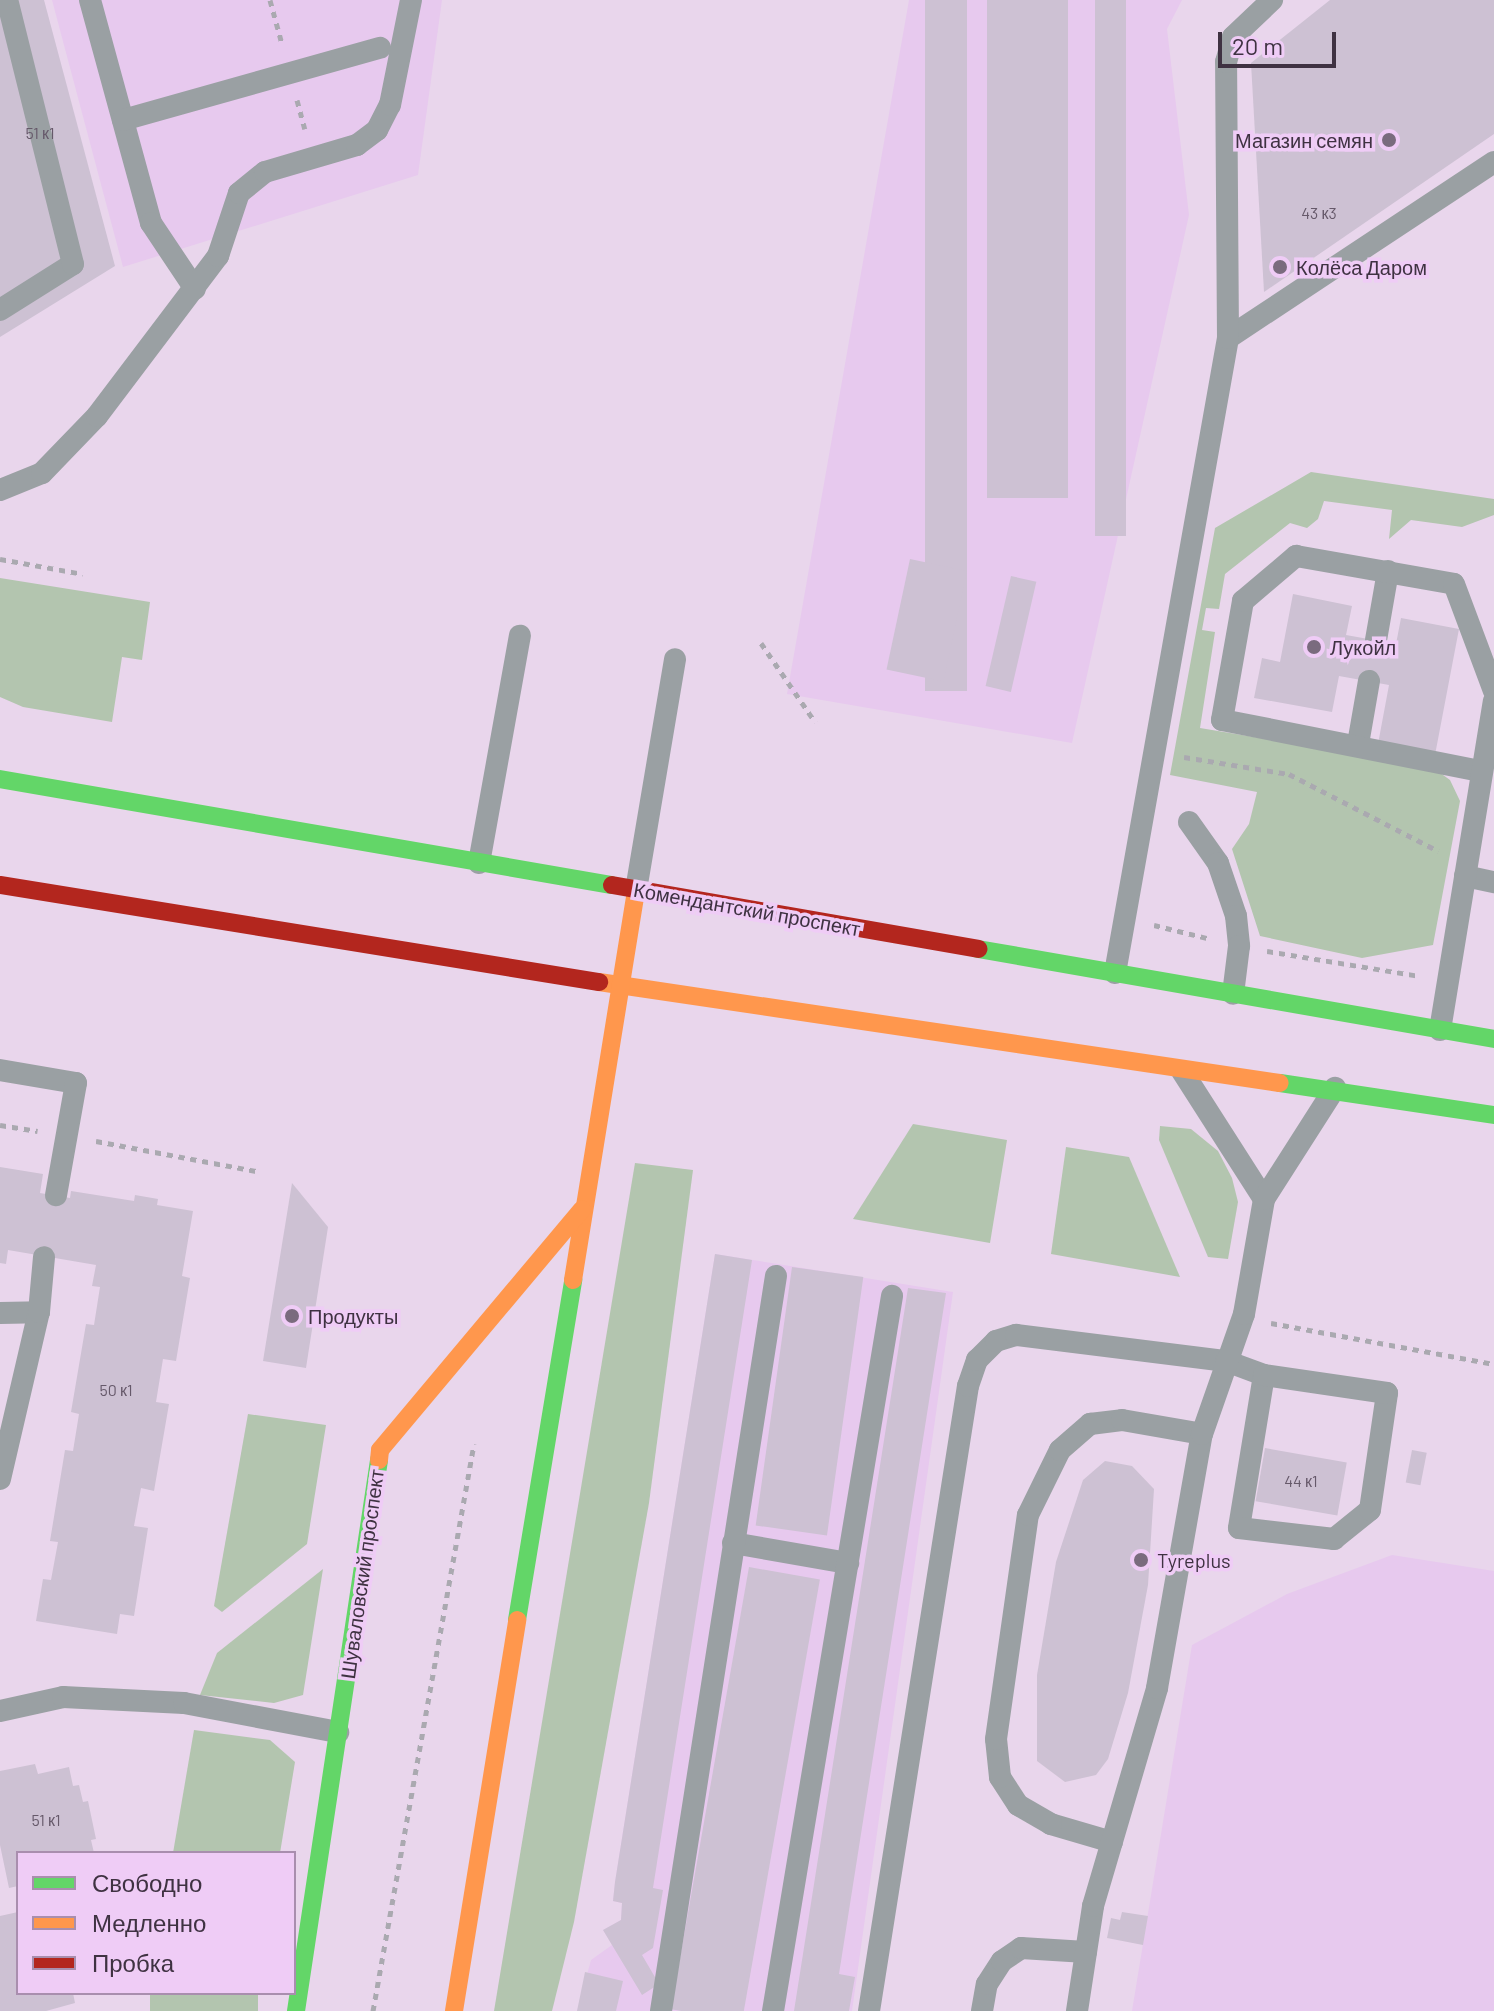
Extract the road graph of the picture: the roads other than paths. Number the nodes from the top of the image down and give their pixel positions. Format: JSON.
{"nodes":[{"id":1,"x":7,"y":0,"type":"edge"},
{"id":2,"x":90,"y":0,"type":"edge"},
{"id":3,"x":411,"y":0,"type":"edge"},
{"id":4,"x":1272,"y":0,"type":"edge"},
{"id":5,"x":380,"y":48,"type":"dead end"},
{"id":6,"x":123,"y":120,"type":"junction"},
{"id":7,"x":1494,"y":162,"type":"edge"},
{"id":8,"x":195,"y":289,"type":"junction"},
{"id":9,"x":0,"y":310,"type":"edge"},
{"id":10,"x":1228,"y":338,"type":"junction"},
{"id":11,"x":0,"y":490,"type":"edge"},
{"id":12,"x":1388,"y":571,"type":"junction"},
{"id":13,"x":520,"y":636,"type":"dead end"},
{"id":14,"x":1376,"y":640,"type":"dead end"},
{"id":15,"x":675,"y":659,"type":"dead end"},
{"id":16,"x":1369,"y":681,"type":"dead end"},
{"id":17,"x":1494,"y":691,"type":"edge"},
{"id":18,"x":1494,"y":701,"type":"edge"},
{"id":19,"x":1358,"y":744,"type":"junction"},
{"id":20,"x":1480,"y":771,"type":"junction"},
{"id":21,"x":0,"y":779,"type":"edge"},
{"id":22,"x":1189,"y":822,"type":"dead end"},
{"id":23,"x":479,"y":863,"type":"junction"},
{"id":24,"x":1465,"y":876,"type":"junction"},
{"id":25,"x":1494,"y":882,"type":"edge"},
{"id":26,"x":0,"y":885,"type":"edge"},
{"id":27,"x":636,"y":890,"type":"junction"},
{"id":28,"x":1115,"y":973,"type":"junction"},
{"id":29,"x":620,"y":986,"type":"junction"},
{"id":30,"x":1233,"y":994,"type":"junction"},
{"id":31,"x":1440,"y":1030,"type":"junction"},
{"id":32,"x":1494,"y":1039,"type":"edge"},
{"id":33,"x":0,"y":1070,"type":"edge"},
{"id":34,"x":1182,"y":1071,"type":"junction"},
{"id":35,"x":1335,"y":1088,"type":"junction"},
{"id":36,"x":1494,"y":1115,"type":"edge"},
{"id":37,"x":56,"y":1195,"type":"dead end"},
{"id":38,"x":1264,"y":1199,"type":"junction"},
{"id":39,"x":584,"y":1207,"type":"junction"},
{"id":40,"x":44,"y":1257,"type":"dead end"},
{"id":41,"x":776,"y":1276,"type":"dead end"},
{"id":42,"x":892,"y":1296,"type":"dead end"},
{"id":43,"x":39,"y":1312,"type":"junction"},
{"id":44,"x":0,"y":1313,"type":"edge"},
{"id":45,"x":1226,"y":1361,"type":"junction"},
{"id":46,"x":1264,"y":1375,"type":"junction"},
{"id":47,"x":1202,"y":1434,"type":"junction"},
{"id":48,"x":3,"y":1444,"type":"edge"},
{"id":49,"x":0,"y":1479,"type":"edge"},
{"id":50,"x":733,"y":1543,"type":"junction"},
{"id":51,"x":848,"y":1563,"type":"junction"},
{"id":52,"x":0,"y":1711,"type":"edge"},
{"id":53,"x":338,"y":1732,"type":"junction"},
{"id":54,"x":1112,"y":1842,"type":"junction"},
{"id":55,"x":1086,"y":1952,"type":"junction"},
{"id":56,"x":296,"y":2011,"type":"edge"},
{"id":57,"x":454,"y":2011,"type":"edge"},
{"id":58,"x":661,"y":2011,"type":"edge"},
{"id":59,"x":773,"y":2011,"type":"edge"},
{"id":60,"x":869,"y":2011,"type":"edge"},
{"id":61,"x":982,"y":2011,"type":"edge"},
{"id":62,"x":1077,"y":2011,"type":"edge"}],
"edges":[{"from":1,"to":9,"type":"lane"},
{"from":2,"to":6,"type":"lane"},
{"from":3,"to":8,"type":"lane"},
{"from":4,"to":10,"type":"lane"},
{"from":5,"to":6,"type":"lane"},
{"from":6,"to":8,"type":"lane"},
{"from":7,"to":10,"type":"lane"},
{"from":8,"to":11,"type":"lane"},
{"from":10,"to":28,"type":"lane"},
{"from":12,"to":14,"type":"lane"},
{"from":12,"to":17,"type":"lane"},
{"from":12,"to":19,"type":"lane"},
{"from":13,"to":23,"type":"lane"},
{"from":15,"to":27,"type":"lane"},
{"from":16,"to":19,"type":"lane"},
{"from":18,"to":20,"type":"lane"},
{"from":19,"to":20,"type":"lane"},
{"from":20,"to":24,"type":"lane"},
{"from":21,"to":23,"type":"main road","name":"Комендантский проспект"},
{"from":22,"to":30,"type":"lane"},
{"from":23,"to":27,"type":"main road","name":"Комендантский проспект"},
{"from":24,"to":25,"type":"lane"},
{"from":24,"to":31,"type":"lane"},
{"from":26,"to":29,"type":"main road"},
{"from":27,"to":28,"type":"main road","name":"Комендантский проспект"},
{"from":27,"to":29,"type":"main road"},
{"from":28,"to":30,"type":"main road","name":"Комендантский проспект"},
{"from":29,"to":34,"type":"main road"},
{"from":29,"to":39,"type":"main road"},
{"from":30,"to":31,"type":"main road","name":"Комендантский проспект"},
{"from":31,"to":32,"type":"main road","name":"Комендантский проспект"},
{"from":33,"to":37,"type":"lane"},
{"from":34,"to":35,"type":"main road"},
{"from":34,"to":38,"type":"lane"},
{"from":35,"to":36,"type":"main road"},
{"from":35,"to":38,"type":"lane"},
{"from":38,"to":45,"type":"lane"},
{"from":39,"to":53,"type":"main road","name":"Шуваловский проспект"},
{"from":39,"to":57,"type":"main road"},
{"from":40,"to":43,"type":"lane"},
{"from":41,"to":50,"type":"lane"},
{"from":42,"to":51,"type":"lane"},
{"from":43,"to":44,"type":"lane"},
{"from":43,"to":48,"type":"lane"},
{"from":45,"to":46,"type":"lane"},
{"from":45,"to":47,"type":"lane"},
{"from":45,"to":60,"type":"lane"},
{"from":46,"to":46,"type":"lane"},
{"from":47,"to":54,"type":"lane"},
{"from":47,"to":54,"type":"lane"},
{"from":48,"to":49,"type":"lane"},
{"from":50,"to":51,"type":"lane"},
{"from":50,"to":58,"type":"lane"},
{"from":51,"to":59,"type":"lane"},
{"from":52,"to":53,"type":"lane"},
{"from":53,"to":56,"type":"main road","name":"Шуваловский проспект"},
{"from":54,"to":55,"type":"lane"},
{"from":55,"to":61,"type":"lane"},
{"from":55,"to":62,"type":"lane"}]}
